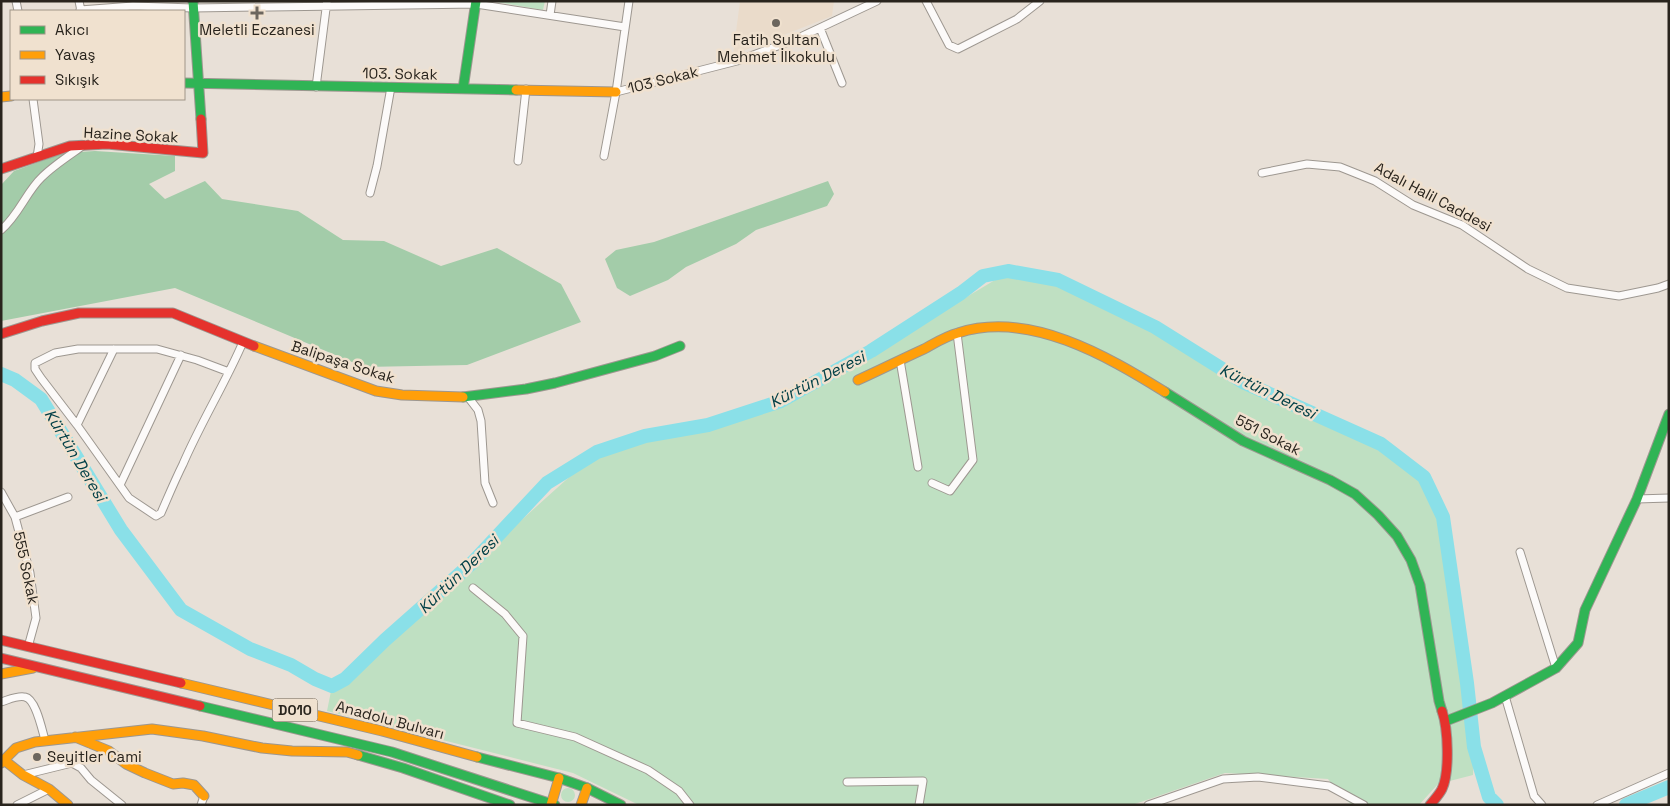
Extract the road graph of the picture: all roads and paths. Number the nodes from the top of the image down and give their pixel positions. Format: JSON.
{"nodes":[{"id":1,"x":552,"y":1,"type":"edge"},
{"id":2,"x":629,"y":1,"type":"edge"},
{"id":3,"x":877,"y":1,"type":"edge"},
{"id":4,"x":926,"y":1,"type":"edge"},
{"id":5,"x":1040,"y":1,"type":"edge"},
{"id":6,"x":406,"y":3,"type":"edge"},
{"id":7,"x":476,"y":3,"type":"edge"},
{"id":8,"x":133,"y":4,"type":"edge"},
{"id":9,"x":265,"y":4,"type":"edge"},
{"id":10,"x":326,"y":4,"type":"edge"},
{"id":11,"x":193,"y":5,"type":"edge"},
{"id":12,"x":88,"y":10,"type":"edge"},
{"id":13,"x":550,"y":15,"type":"junction"},
{"id":14,"x":625,"y":27,"type":"junction"},
{"id":15,"x":820,"y":28,"type":"junction"},
{"id":16,"x":842,"y":83,"type":"dead end"},
{"id":17,"x":185,"y":84,"type":"edge"},
{"id":18,"x":199,"y":84,"type":"junction"},
{"id":19,"x":316,"y":88,"type":"junction"},
{"id":20,"x":391,"y":88,"type":"junction"},
{"id":21,"x":463,"y":89,"type":"junction"},
{"id":22,"x":526,"y":89,"type":"junction"},
{"id":23,"x":616,"y":92,"type":"junction"},
{"id":24,"x":33,"y":100,"type":"edge"},
{"id":25,"x":84,"y":145,"type":"junction"},
{"id":26,"x":604,"y":156,"type":"dead end"},
{"id":27,"x":37,"y":157,"type":"junction"},
{"id":28,"x":518,"y":161,"type":"dead end"},
{"id":29,"x":1,"y":169,"type":"edge"},
{"id":30,"x":1262,"y":173,"type":"dead end"},
{"id":31,"x":370,"y":193,"type":"dead end"},
{"id":32,"x":1,"y":230,"type":"edge"},
{"id":33,"x":1669,"y":284,"type":"edge"},
{"id":34,"x":957,"y":333,"type":"junction"},
{"id":35,"x":1,"y":334,"type":"edge"},
{"id":36,"x":243,"y":342,"type":"junction"},
{"id":37,"x":680,"y":346,"type":"dead end"},
{"id":38,"x":114,"y":349,"type":"junction"},
{"id":39,"x":181,"y":355,"type":"junction"},
{"id":40,"x":900,"y":360,"type":"junction"},
{"id":41,"x":230,"y":372,"type":"junction"},
{"id":42,"x":858,"y":380,"type":"dead end"},
{"id":43,"x":468,"y":397,"type":"junction"},
{"id":44,"x":1669,"y":414,"type":"edge"},
{"id":45,"x":77,"y":425,"type":"junction"},
{"id":46,"x":918,"y":467,"type":"dead end"},
{"id":47,"x":932,"y":483,"type":"dead end"},
{"id":48,"x":120,"y":485,"type":"junction"},
{"id":49,"x":1,"y":492,"type":"edge"},
{"id":50,"x":68,"y":497,"type":"dead end"},
{"id":51,"x":1669,"y":498,"type":"edge"},
{"id":52,"x":1637,"y":499,"type":"junction"},
{"id":53,"x":493,"y":503,"type":"dead end"},
{"id":54,"x":14,"y":516,"type":"junction"},
{"id":55,"x":1520,"y":552,"type":"dead end"},
{"id":56,"x":473,"y":588,"type":"dead end"},
{"id":57,"x":1,"y":640,"type":"edge"},
{"id":58,"x":28,"y":648,"type":"junction"},
{"id":59,"x":1,"y":658,"type":"edge"},
{"id":60,"x":39,"y":666,"type":"junction"},
{"id":61,"x":1556,"y":668,"type":"junction"},
{"id":62,"x":1,"y":674,"type":"edge"},
{"id":63,"x":1506,"y":696,"type":"junction"},
{"id":64,"x":1,"y":702,"type":"edge"},
{"id":65,"x":1446,"y":721,"type":"junction"},
{"id":66,"x":73,"y":736,"type":"junction"},
{"id":67,"x":45,"y":740,"type":"junction"},
{"id":68,"x":3,"y":761,"type":"edge"},
{"id":69,"x":1669,"y":773,"type":"edge"},
{"id":70,"x":24,"y":775,"type":"junction"},
{"id":71,"x":559,"y":778,"type":"junction"},
{"id":72,"x":847,"y":782,"type":"dead end"},
{"id":73,"x":587,"y":788,"type":"junction"},
{"id":74,"x":49,"y":789,"type":"junction"},
{"id":75,"x":202,"y":800,"type":"edge"},
{"id":76,"x":552,"y":804,"type":"edge"},
{"id":77,"x":17,"y":805,"type":"edge"},
{"id":78,"x":68,"y":805,"type":"edge"},
{"id":79,"x":122,"y":805,"type":"edge"},
{"id":80,"x":510,"y":805,"type":"edge"},
{"id":81,"x":581,"y":805,"type":"edge"},
{"id":82,"x":621,"y":805,"type":"edge"},
{"id":83,"x":690,"y":805,"type":"edge"},
{"id":84,"x":919,"y":805,"type":"edge"},
{"id":85,"x":1148,"y":805,"type":"edge"},
{"id":86,"x":1364,"y":805,"type":"edge"},
{"id":87,"x":1430,"y":805,"type":"edge"},
{"id":88,"x":1542,"y":805,"type":"edge"},
{"id":89,"x":1597,"y":805,"type":"edge"}],
"edges":[{"from":1,"to":13,"type":"street"},
{"from":2,"to":14,"type":"street"},
{"from":3,"to":15,"type":"street","name":"103 Sokak"},
{"from":4,"to":5,"type":"street"},
{"from":6,"to":7,"type":"street"},
{"from":6,"to":10,"type":"street"},
{"from":7,"to":13,"type":"street"},
{"from":7,"to":21,"type":"main road"},
{"from":8,"to":11,"type":"street"},
{"from":8,"to":12,"type":"street"},
{"from":9,"to":10,"type":"street"},
{"from":9,"to":11,"type":"street"},
{"from":10,"to":19,"type":"street"},
{"from":11,"to":18,"type":"main road"},
{"from":13,"to":14,"type":"street"},
{"from":14,"to":23,"type":"street"},
{"from":15,"to":16,"type":"street"},
{"from":15,"to":23,"type":"street","name":"103 Sokak"},
{"from":17,"to":18,"type":"main road","name":"103. Sokak"},
{"from":18,"to":19,"type":"main road","name":"103. Sokak"},
{"from":18,"to":25,"type":"main road","name":"Hazine Sokak"},
{"from":19,"to":20,"type":"main road","name":"103. Sokak"},
{"from":20,"to":21,"type":"main road","name":"103. Sokak"},
{"from":20,"to":31,"type":"street"},
{"from":21,"to":22,"type":"main road","name":"103. Sokak"},
{"from":22,"to":23,"type":"main road","name":"103. Sokak"},
{"from":22,"to":28,"type":"street"},
{"from":23,"to":26,"type":"street"},
{"from":24,"to":27,"type":"street"},
{"from":25,"to":27,"type":"main road","name":"Hazine Sokak"},
{"from":25,"to":32,"type":"street"},
{"from":27,"to":29,"type":"main road","name":"Hazine Sokak"},
{"from":30,"to":33,"type":"street","name":"Adalı Halil Caddesi"},
{"from":34,"to":40,"type":"main road","name":"551 Sokak"},
{"from":34,"to":47,"type":"street"},
{"from":34,"to":65,"type":"main road","name":"551 Sokak"},
{"from":35,"to":36,"type":"main road","name":"Balipaşa Sokak"},
{"from":36,"to":41,"type":"street"},
{"from":36,"to":43,"type":"main road","name":"Balipaşa Sokak"},
{"from":37,"to":43,"type":"main road","name":"Balipaşa Sokak"},
{"from":38,"to":39,"type":"street"},
{"from":38,"to":45,"type":"street"},
{"from":38,"to":45,"type":"street"},
{"from":39,"to":41,"type":"street"},
{"from":39,"to":48,"type":"street"},
{"from":40,"to":42,"type":"main road","name":"551 Sokak"},
{"from":40,"to":46,"type":"street"},
{"from":41,"to":48,"type":"street"},
{"from":43,"to":53,"type":"street"},
{"from":44,"to":52,"type":"main road"},
{"from":45,"to":48,"type":"street"},
{"from":49,"to":54,"type":"street","name":"555 Sokak"},
{"from":50,"to":54,"type":"street"},
{"from":51,"to":52,"type":"street"},
{"from":52,"to":61,"type":"main road"},
{"from":54,"to":58,"type":"street","name":"555 Sokak"},
{"from":55,"to":61,"type":"street"},
{"from":56,"to":83,"type":"street"},
{"from":57,"to":58,"type":"main road","name":"Anadolu Bulvarı","number":"D010"},
{"from":58,"to":71,"type":"main road","name":"Anadolu Bulvarı","number":"D010"},
{"from":59,"to":60,"type":"main road","name":"Anadolu Bulvarı","number":"D010"},
{"from":60,"to":62,"type":"main road"},
{"from":60,"to":76,"type":"main road","name":"Anadolu Bulvarı","number":"D010"},
{"from":61,"to":63,"type":"main road"},
{"from":63,"to":65,"type":"main road"},
{"from":63,"to":88,"type":"street"},
{"from":64,"to":67,"type":"street"},
{"from":65,"to":87,"type":"main road","name":"551 Sokak"},
{"from":66,"to":67,"type":"main road"},
{"from":66,"to":75,"type":"main road"},
{"from":66,"to":80,"type":"main road"},
{"from":67,"to":68,"type":"main road"},
{"from":68,"to":70,"type":"main road"},
{"from":69,"to":89,"type":"street"},
{"from":70,"to":74,"type":"main road"},
{"from":70,"to":79,"type":"street"},
{"from":71,"to":73,"type":"main road","name":"Anadolu Bulvarı","number":"D010"},
{"from":71,"to":76,"type":"main road"},
{"from":72,"to":84,"type":"street"},
{"from":73,"to":81,"type":"main road"},
{"from":73,"to":82,"type":"main road","name":"Anadolu Bulvarı","number":"D010"},
{"from":74,"to":77,"type":"street"},
{"from":74,"to":78,"type":"main road"},
{"from":85,"to":86,"type":"street"}]}
